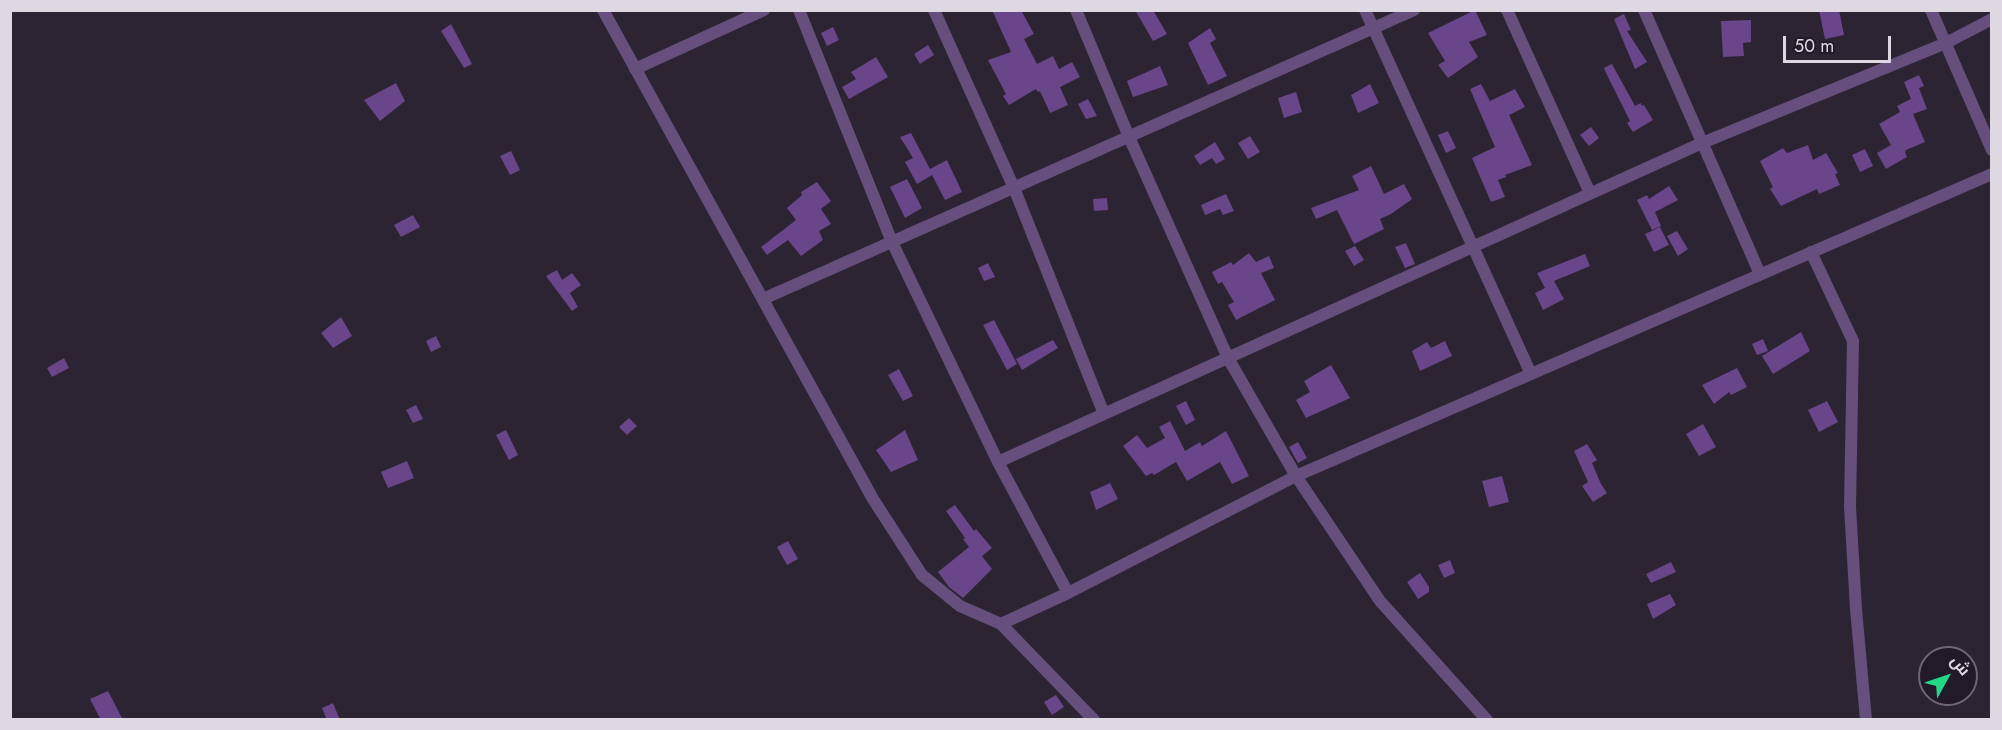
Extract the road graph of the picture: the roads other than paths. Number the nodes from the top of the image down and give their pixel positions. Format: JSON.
{"nodes":[{"id":1,"x":603,"y":10,"type":"edge"},
{"id":2,"x":764,"y":10,"type":"edge"},
{"id":3,"x":799,"y":10,"type":"edge"},
{"id":4,"x":934,"y":10,"type":"edge"},
{"id":5,"x":1076,"y":10,"type":"edge"},
{"id":6,"x":1365,"y":10,"type":"edge"},
{"id":7,"x":1414,"y":10,"type":"edge"},
{"id":8,"x":1507,"y":10,"type":"edge"},
{"id":9,"x":1644,"y":10,"type":"edge"},
{"id":10,"x":1931,"y":10,"type":"edge"},
{"id":11,"x":1992,"y":19,"type":"edge"},
{"id":12,"x":1373,"y":28,"type":"junction"},
{"id":13,"x":1946,"y":43,"type":"junction"},
{"id":14,"x":635,"y":69,"type":"junction"},
{"id":15,"x":1129,"y":137,"type":"junction"},
{"id":16,"x":1702,"y":143,"type":"junction"},
{"id":17,"x":1992,"y":150,"type":"edge"},
{"id":18,"x":1992,"y":174,"type":"edge"},
{"id":19,"x":1014,"y":188,"type":"junction"},
{"id":20,"x":1590,"y":193,"type":"junction"},
{"id":21,"x":892,"y":242,"type":"junction"},
{"id":22,"x":1473,"y":247,"type":"junction"},
{"id":23,"x":1812,"y":252,"type":"junction"},
{"id":24,"x":1760,"y":274,"type":"junction"},
{"id":25,"x":763,"y":299,"type":"junction"},
{"id":26,"x":1228,"y":358,"type":"junction"},
{"id":27,"x":1531,"y":374,"type":"junction"},
{"id":28,"x":1104,"y":414,"type":"junction"},
{"id":29,"x":998,"y":462,"type":"junction"},
{"id":30,"x":1296,"y":476,"type":"junction"},
{"id":31,"x":1068,"y":593,"type":"junction"},
{"id":32,"x":1001,"y":624,"type":"junction"},
{"id":33,"x":1094,"y":720,"type":"edge"},
{"id":34,"x":1487,"y":720,"type":"edge"},
{"id":35,"x":1866,"y":720,"type":"edge"}],
"edges":[{"from":1,"to":14,"type":"street"},
{"from":2,"to":14,"type":"street"},
{"from":3,"to":21,"type":"street"},
{"from":4,"to":19,"type":"street"},
{"from":5,"to":15,"type":"street"},
{"from":6,"to":12,"type":"street"},
{"from":7,"to":12,"type":"street"},
{"from":8,"to":20,"type":"street"},
{"from":9,"to":16,"type":"street"},
{"from":10,"to":13,"type":"street"},
{"from":11,"to":13,"type":"street"},
{"from":12,"to":15,"type":"street"},
{"from":12,"to":22,"type":"street"},
{"from":13,"to":16,"type":"street"},
{"from":13,"to":17,"type":"street"},
{"from":14,"to":25,"type":"street"},
{"from":15,"to":19,"type":"street"},
{"from":15,"to":26,"type":"street"},
{"from":16,"to":20,"type":"street"},
{"from":16,"to":24,"type":"street"},
{"from":18,"to":23,"type":"street"},
{"from":19,"to":21,"type":"street"},
{"from":19,"to":28,"type":"street"},
{"from":20,"to":22,"type":"street"},
{"from":21,"to":25,"type":"street"},
{"from":21,"to":29,"type":"street"},
{"from":22,"to":26,"type":"street"},
{"from":22,"to":27,"type":"street"},
{"from":23,"to":24,"type":"street"},
{"from":23,"to":35,"type":"street"},
{"from":24,"to":27,"type":"street"},
{"from":25,"to":32,"type":"street"},
{"from":26,"to":28,"type":"street"},
{"from":26,"to":30,"type":"street"},
{"from":27,"to":30,"type":"street"},
{"from":28,"to":29,"type":"street"},
{"from":29,"to":31,"type":"street"},
{"from":30,"to":31,"type":"street"},
{"from":30,"to":34,"type":"street"},
{"from":31,"to":32,"type":"street"},
{"from":32,"to":33,"type":"street"}]}
